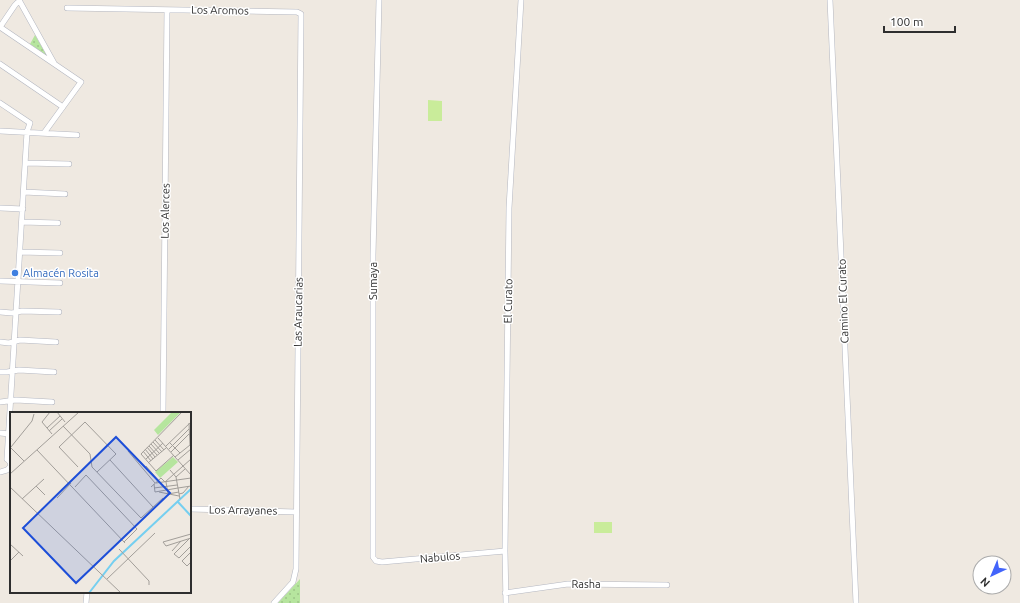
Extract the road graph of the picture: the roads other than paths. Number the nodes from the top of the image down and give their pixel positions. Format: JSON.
{"nodes":[{"id":1,"x":18,"y":0,"type":"edge"},
{"id":2,"x":379,"y":0,"type":"edge"},
{"id":3,"x":521,"y":0,"type":"edge"},
{"id":4,"x":830,"y":0,"type":"edge"},
{"id":5,"x":67,"y":8,"type":"dead end"},
{"id":6,"x":167,"y":10,"type":"junction"},
{"id":7,"x":301,"y":13,"type":"joint"},
{"id":8,"x":0,"y":27,"type":"edge"},
{"id":9,"x":0,"y":64,"type":"edge"},
{"id":10,"x":54,"y":64,"type":"junction"},
{"id":11,"x":0,"y":103,"type":"edge"},
{"id":12,"x":63,"y":108,"type":"junction"},
{"id":13,"x":0,"y":131,"type":"edge"},
{"id":14,"x":28,"y":132,"type":"junction"},
{"id":15,"x":44,"y":133,"type":"junction"},
{"id":16,"x":77,"y":135,"type":"dead end"},
{"id":17,"x":26,"y":162,"type":"junction"},
{"id":18,"x":69,"y":164,"type":"dead end"},
{"id":19,"x":24,"y":192,"type":"junction"},
{"id":20,"x":65,"y":194,"type":"dead end"},
{"id":21,"x":0,"y":208,"type":"edge"},
{"id":22,"x":23,"y":209,"type":"junction"},
{"id":23,"x":22,"y":222,"type":"junction"},
{"id":24,"x":58,"y":223,"type":"dead end"},
{"id":25,"x":20,"y":252,"type":"junction"},
{"id":26,"x":60,"y":253,"type":"dead end"},
{"id":27,"x":0,"y":281,"type":"edge"},
{"id":28,"x":18,"y":282,"type":"junction"},
{"id":29,"x":60,"y":283,"type":"dead end"},
{"id":30,"x":0,"y":312,"type":"edge"},
{"id":31,"x":16,"y":312,"type":"junction"},
{"id":32,"x":58,"y":312,"type":"dead end"},
{"id":33,"x":15,"y":341,"type":"junction"},
{"id":34,"x":0,"y":342,"type":"edge"},
{"id":35,"x":56,"y":342,"type":"dead end"},
{"id":36,"x":13,"y":371,"type":"junction"},
{"id":37,"x":0,"y":372,"type":"edge"},
{"id":38,"x":54,"y":372,"type":"dead end"},
{"id":39,"x":11,"y":401,"type":"junction"},
{"id":40,"x":0,"y":402,"type":"edge"},
{"id":41,"x":52,"y":402,"type":"dead end"},
{"id":42,"x":11,"y":412,"type":"edge"},
{"id":43,"x":163,"y":412,"type":"edge"},
{"id":44,"x":10,"y":431,"type":"edge"},
{"id":45,"x":0,"y":434,"type":"edge"},
{"id":46,"x":9,"y":459,"type":"edge"},
{"id":47,"x":10,"y":467,"type":"edge"},
{"id":48,"x":0,"y":472,"type":"edge"},
{"id":49,"x":191,"y":509,"type":"edge"},
{"id":50,"x":296,"y":512,"type":"junction"},
{"id":51,"x":505,"y":551,"type":"junction"},
{"id":52,"x":376,"y":561,"type":"joint"},
{"id":53,"x":667,"y":585,"type":"dead end"},
{"id":54,"x":87,"y":593,"type":"edge"},
{"id":55,"x":506,"y":593,"type":"junction"},
{"id":56,"x":86,"y":603,"type":"edge"},
{"id":57,"x":274,"y":603,"type":"edge"},
{"id":58,"x":506,"y":603,"type":"edge"},
{"id":59,"x":856,"y":603,"type":"edge"}],
"edges":[{"from":1,"to":8,"type":"street"},
{"from":1,"to":10,"type":"street"},
{"from":2,"to":52,"type":"street","name":"Sumaya"},
{"from":3,"to":51,"type":"street","name":"El Curato"},
{"from":4,"to":59,"type":"street","name":"Camino El Curato"},
{"from":5,"to":6,"type":"street","name":"Los Aromos"},
{"from":6,"to":7,"type":"street","name":"Los Aromos"},
{"from":6,"to":43,"type":"street","name":"Los Alerces"},
{"from":7,"to":50,"type":"street","name":"Las Araucarias"},
{"from":8,"to":10,"type":"street"},
{"from":9,"to":12,"type":"street"},
{"from":10,"to":12,"type":"street"},
{"from":11,"to":14,"type":"street"},
{"from":12,"to":15,"type":"street"},
{"from":13,"to":14,"type":"street"},
{"from":14,"to":15,"type":"street"},
{"from":14,"to":17,"type":"street"},
{"from":15,"to":16,"type":"street"},
{"from":17,"to":18,"type":"street"},
{"from":17,"to":19,"type":"street"},
{"from":19,"to":20,"type":"street"},
{"from":19,"to":22,"type":"street"},
{"from":21,"to":22,"type":"street"},
{"from":22,"to":23,"type":"street"},
{"from":23,"to":24,"type":"street"},
{"from":23,"to":25,"type":"street"},
{"from":25,"to":26,"type":"street"},
{"from":25,"to":28,"type":"street"},
{"from":27,"to":28,"type":"street"},
{"from":28,"to":29,"type":"street"},
{"from":28,"to":31,"type":"street"},
{"from":30,"to":31,"type":"street"},
{"from":31,"to":32,"type":"street"},
{"from":31,"to":33,"type":"street"},
{"from":33,"to":34,"type":"street"},
{"from":33,"to":35,"type":"street"},
{"from":33,"to":36,"type":"street"},
{"from":36,"to":37,"type":"street"},
{"from":36,"to":38,"type":"street"},
{"from":36,"to":39,"type":"street"},
{"from":39,"to":40,"type":"street"},
{"from":39,"to":41,"type":"street"},
{"from":39,"to":42,"type":"street"},
{"from":44,"to":45,"type":"street"},
{"from":44,"to":46,"type":"street"},
{"from":47,"to":48,"type":"street"},
{"from":49,"to":50,"type":"street","name":"Los Arrayanes"},
{"from":50,"to":57,"type":"street","name":"Las Araucarias"},
{"from":51,"to":52,"type":"street","name":"Nabulos"},
{"from":51,"to":55,"type":"street","name":"El Curato"},
{"from":53,"to":55,"type":"street","name":"Rasha"},
{"from":54,"to":56,"type":"street"},
{"from":55,"to":58,"type":"street","name":"El Curato"}]}
